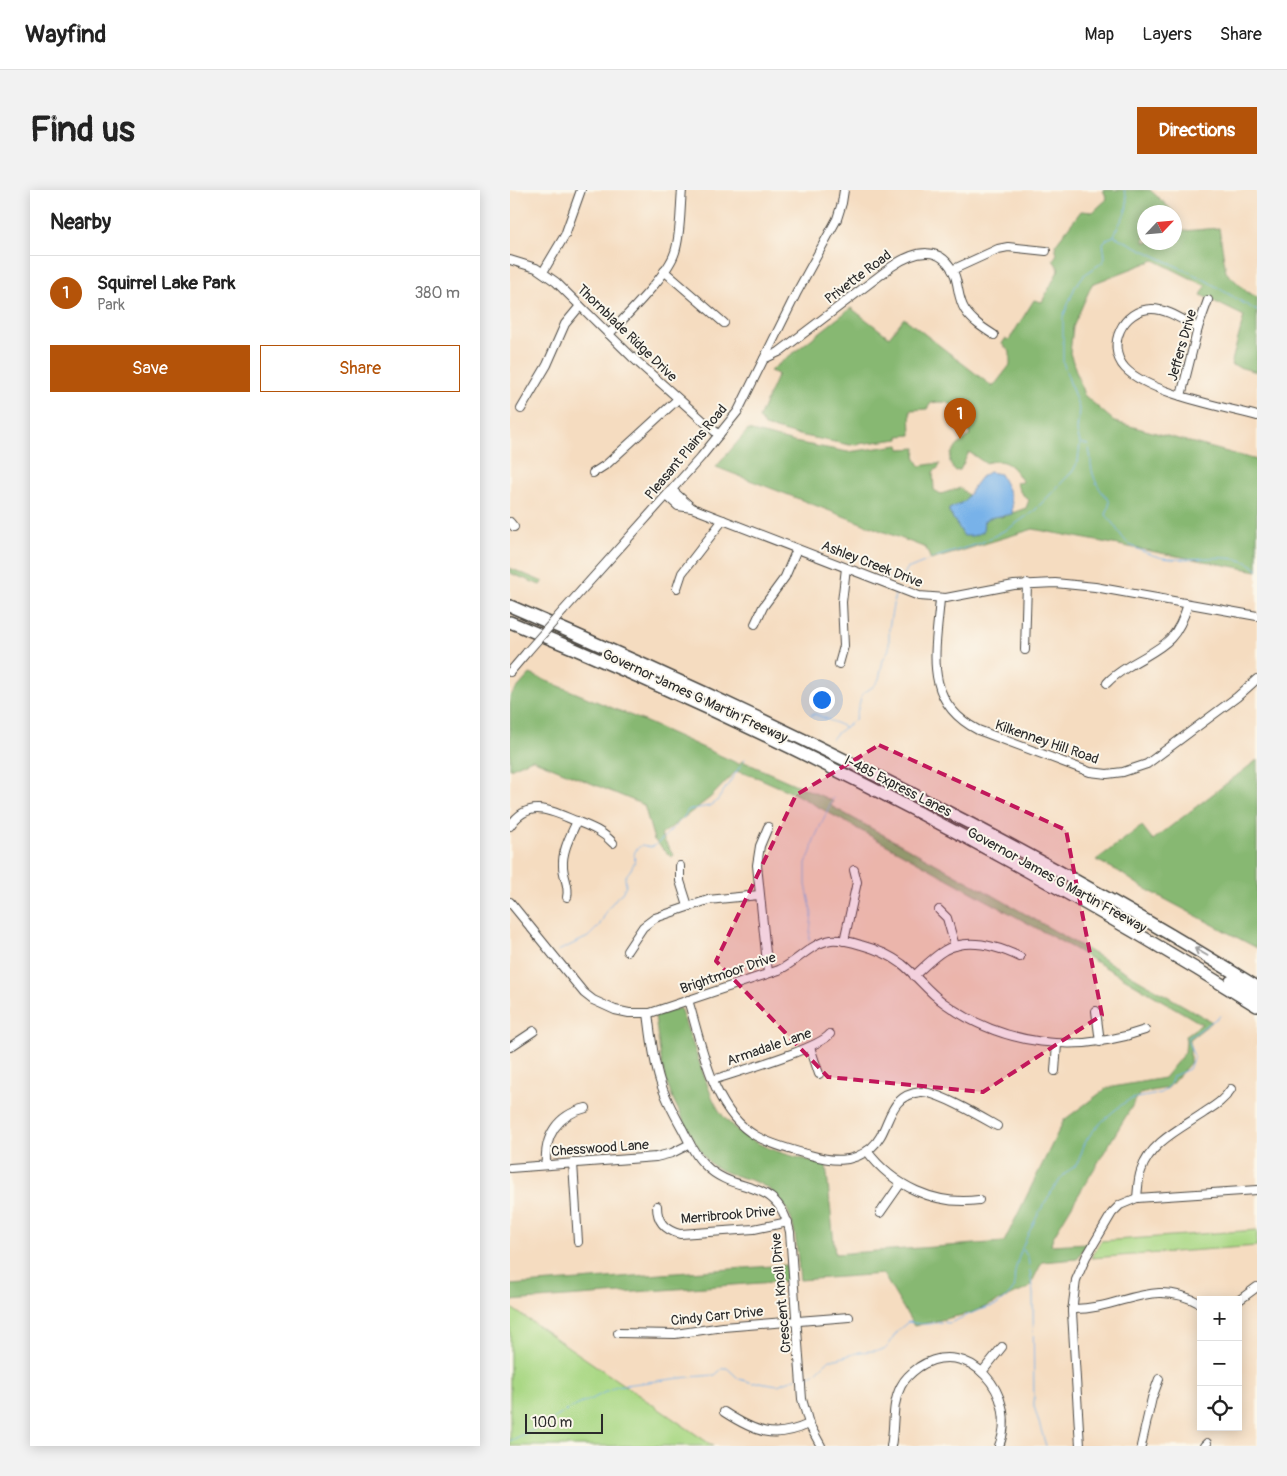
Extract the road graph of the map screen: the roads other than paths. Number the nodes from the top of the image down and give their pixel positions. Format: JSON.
{"nodes":[{"id":1,"x":581,"y":190,"type":"edge"},
{"id":2,"x":682,"y":190,"type":"edge"},
{"id":3,"x":844,"y":190,"type":"edge"},
{"id":4,"x":1046,"y":251,"type":"dead end"},
{"id":5,"x":510,"y":260,"type":"edge"},
{"id":6,"x":952,"y":270,"type":"junction"},
{"id":7,"x":664,"y":271,"type":"junction"},
{"id":8,"x":544,"y":272,"type":"junction"},
{"id":9,"x":1208,"y":300,"type":"dead end"},
{"id":10,"x":580,"y":306,"type":"junction"},
{"id":11,"x":724,"y":323,"type":"dead end"},
{"id":12,"x":1198,"y":328,"type":"junction"},
{"id":13,"x":609,"y":334,"type":"junction"},
{"id":14,"x":994,"y":335,"type":"dead end"},
{"id":15,"x":764,"y":359,"type":"junction"},
{"id":16,"x":1181,"y":396,"type":"junction"},
{"id":17,"x":678,"y":399,"type":"junction"},
{"id":18,"x":520,"y":409,"type":"dead end"},
{"id":19,"x":1257,"y":416,"type":"edge"},
{"id":20,"x":720,"y":435,"type":"junction"},
{"id":21,"x":593,"y":473,"type":"dead end"},
{"id":22,"x":669,"y":493,"type":"junction"},
{"id":23,"x":723,"y":520,"type":"junction"},
{"id":24,"x":797,"y":549,"type":"junction"},
{"id":25,"x":846,"y":568,"type":"junction"},
{"id":26,"x":1027,"y":584,"type":"junction"},
{"id":27,"x":677,"y":588,"type":"dead end"},
{"id":28,"x":940,"y":599,"type":"junction"},
{"id":29,"x":1188,"y":604,"type":"junction"},
{"id":30,"x":510,"y":606,"type":"edge"},
{"id":31,"x":510,"y":615,"type":"edge"},
{"id":32,"x":1257,"y":616,"type":"edge"},
{"id":33,"x":510,"y":623,"type":"edge"},
{"id":34,"x":755,"y":624,"type":"dead end"},
{"id":35,"x":510,"y":630,"type":"edge"},
{"id":36,"x":1025,"y":650,"type":"dead end"},
{"id":37,"x":566,"y":654,"type":"junction"},
{"id":38,"x":839,"y":664,"type":"dead end"},
{"id":39,"x":510,"y":672,"type":"edge"},
{"id":40,"x":1257,"y":679,"type":"edge"},
{"id":41,"x":1107,"y":683,"type":"dead end"},
{"id":42,"x":577,"y":821,"type":"junction"},
{"id":43,"x":510,"y":826,"type":"edge"},
{"id":44,"x":768,"y":827,"type":"dead end"},
{"id":45,"x":613,"y":842,"type":"dead end"},
{"id":46,"x":680,"y":866,"type":"dead end"},
{"id":47,"x":854,"y":870,"type":"dead end"},
{"id":48,"x":759,"y":895,"type":"junction"},
{"id":49,"x":567,"y":897,"type":"dead end"},
{"id":50,"x":510,"y":902,"type":"edge"},
{"id":51,"x":688,"y":906,"type":"junction"},
{"id":52,"x":939,"y":910,"type":"dead end"},
{"id":53,"x":844,"y":941,"type":"junction"},
{"id":54,"x":955,"y":946,"type":"junction"},
{"id":55,"x":627,"y":951,"type":"dead end"},
{"id":56,"x":1020,"y":957,"type":"dead end"},
{"id":57,"x":768,"y":974,"type":"junction"},
{"id":58,"x":914,"y":976,"type":"junction"},
{"id":59,"x":1254,"y":984,"type":"edge"},
{"id":60,"x":1257,"y":997,"type":"edge"},
{"id":61,"x":688,"y":1000,"type":"junction"},
{"id":62,"x":1257,"y":1006,"type":"edge"},
{"id":63,"x":1096,"y":1011,"type":"dead end"},
{"id":64,"x":648,"y":1013,"type":"junction"},
{"id":65,"x":1257,"y":1014,"type":"edge"},
{"id":66,"x":1145,"y":1030,"type":"dead end"},
{"id":67,"x":534,"y":1031,"type":"dead end"},
{"id":68,"x":830,"y":1034,"type":"dead end"},
{"id":69,"x":1100,"y":1042,"type":"junction"},
{"id":70,"x":1057,"y":1044,"type":"junction"},
{"id":71,"x":510,"y":1047,"type":"edge"},
{"id":72,"x":810,"y":1047,"type":"junction"},
{"id":73,"x":1055,"y":1071,"type":"dead end"},
{"id":74,"x":819,"y":1074,"type":"dead end"},
{"id":75,"x":713,"y":1080,"type":"junction"},
{"id":76,"x":1231,"y":1089,"type":"dead end"},
{"id":77,"x":586,"y":1108,"type":"dead end"},
{"id":78,"x":997,"y":1126,"type":"dead end"},
{"id":79,"x":690,"y":1144,"type":"junction"},
{"id":80,"x":867,"y":1151,"type":"junction"},
{"id":81,"x":573,"y":1163,"type":"junction"},
{"id":82,"x":546,"y":1165,"type":"junction"},
{"id":83,"x":510,"y":1168,"type":"edge"},
{"id":84,"x":901,"y":1183,"type":"junction"},
{"id":85,"x":1257,"y":1190,"type":"edge"},
{"id":86,"x":1137,"y":1198,"type":"junction"},
{"id":87,"x":979,"y":1200,"type":"dead end"},
{"id":88,"x":657,"y":1206,"type":"dead end"},
{"id":89,"x":880,"y":1213,"type":"dead end"},
{"id":90,"x":788,"y":1222,"type":"junction"},
{"id":91,"x":578,"y":1242,"type":"dead end"},
{"id":92,"x":1257,"y":1287,"type":"edge"},
{"id":93,"x":1242,"y":1298,"type":"edge"},
{"id":94,"x":1197,"y":1302,"type":"edge"},
{"id":95,"x":1072,"y":1308,"type":"junction"},
{"id":96,"x":849,"y":1317,"type":"dead end"},
{"id":97,"x":797,"y":1321,"type":"junction"},
{"id":98,"x":618,"y":1333,"type":"dead end"},
{"id":99,"x":1002,"y":1347,"type":"dead end"},
{"id":100,"x":982,"y":1372,"type":"junction"},
{"id":101,"x":1159,"y":1379,"type":"dead end"},
{"id":102,"x":724,"y":1412,"type":"dead end"},
{"id":103,"x":809,"y":1424,"type":"junction"},
{"id":104,"x":821,"y":1446,"type":"edge"},
{"id":105,"x":891,"y":1446,"type":"edge"},
{"id":106,"x":999,"y":1446,"type":"edge"},
{"id":107,"x":1080,"y":1446,"type":"edge"},
{"id":108,"x":1141,"y":1446,"type":"edge"}],
"edges":[{"from":1,"to":8,"type":"street"},
{"from":2,"to":7,"type":"street"},
{"from":3,"to":15,"type":"street","name":"Pleasant Plains Road"},
{"from":4,"to":6,"type":"street"},
{"from":5,"to":8,"type":"street","name":"Thornblade Ridge Drive"},
{"from":6,"to":14,"type":"street"},
{"from":6,"to":15,"type":"street","name":"Privette Road"},
{"from":7,"to":11,"type":"street"},
{"from":7,"to":13,"type":"street"},
{"from":8,"to":10,"type":"street","name":"Thornblade Ridge Drive"},
{"from":9,"to":12,"type":"street","name":"Jeffers Drive"},
{"from":10,"to":13,"type":"street","name":"Thornblade Ridge Drive"},
{"from":10,"to":18,"type":"street"},
{"from":12,"to":16,"type":"street","name":"Jeffers Drive"},
{"from":12,"to":16,"type":"street"},
{"from":13,"to":17,"type":"street","name":"Thornblade Ridge Drive"},
{"from":15,"to":20,"type":"street","name":"Pleasant Plains Road"},
{"from":16,"to":19,"type":"street"},
{"from":17,"to":20,"type":"street","name":"Thornblade Ridge Drive"},
{"from":17,"to":21,"type":"street"},
{"from":20,"to":22,"type":"street","name":"Pleasant Plains Road"},
{"from":22,"to":23,"type":"street","name":"Ashley Creek Drive"},
{"from":22,"to":39,"type":"street","name":"Pleasant Plains Road","bridge":true},
{"from":23,"to":24,"type":"street","name":"Ashley Creek Drive"},
{"from":23,"to":27,"type":"street"},
{"from":24,"to":25,"type":"street","name":"Ashley Creek Drive"},
{"from":24,"to":34,"type":"street"},
{"from":25,"to":28,"type":"street","name":"Ashley Creek Drive"},
{"from":25,"to":38,"type":"street"},
{"from":26,"to":28,"type":"street","name":"Ashley Creek Drive"},
{"from":26,"to":29,"type":"street","name":"Ashley Creek Drive"},
{"from":26,"to":36,"type":"street"},
{"from":28,"to":40,"type":"street","name":"Kilkenney Hill Road"},
{"from":29,"to":32,"type":"street","name":"Ashley Creek Drive"},
{"from":29,"to":41,"type":"street"},
{"from":59,"to":30,"type":"highway","name":"Governor James G Martin Freeway","one_way":true},
{"from":31,"to":60,"type":"highway","name":"I-485 Express Lanes"},
{"from":33,"to":37,"type":"highway"},
{"from":33,"to":62,"type":"highway","name":"I-485 Express Lanes"},
{"from":35,"to":37,"type":"highway","name":"Governor James G Martin Freeway"},
{"from":37,"to":65,"type":"highway","name":"Governor James G Martin Freeway"},
{"from":42,"to":43,"type":"street"},
{"from":42,"to":45,"type":"street"},
{"from":42,"to":49,"type":"street"},
{"from":44,"to":48,"type":"street"},
{"from":46,"to":51,"type":"street"},
{"from":47,"to":53,"type":"street"},
{"from":48,"to":51,"type":"street"},
{"from":48,"to":57,"type":"street"},
{"from":50,"to":64,"type":"street","name":"Brightmoor Drive"},
{"from":51,"to":55,"type":"street"},
{"from":52,"to":54,"type":"street"},
{"from":53,"to":57,"type":"street","name":"Brightmoor Drive"},
{"from":53,"to":58,"type":"street","name":"Brightmoor Drive"},
{"from":54,"to":56,"type":"street"},
{"from":54,"to":58,"type":"street"},
{"from":57,"to":61,"type":"street","name":"Brightmoor Drive"},
{"from":58,"to":70,"type":"street","name":"Brightmoor Drive"},
{"from":61,"to":64,"type":"street","name":"Brightmoor Drive"},
{"from":61,"to":75,"type":"street"},
{"from":63,"to":69,"type":"street"},
{"from":64,"to":79,"type":"street","name":"Crescent Knoll Drive"},
{"from":66,"to":69,"type":"street","name":"Brightmoor Drive"},
{"from":67,"to":71,"type":"street"},
{"from":68,"to":72,"type":"street","name":"Armadale Lane"},
{"from":69,"to":70,"type":"street","name":"Brightmoor Drive"},
{"from":70,"to":73,"type":"street"},
{"from":72,"to":74,"type":"street"},
{"from":72,"to":75,"type":"street","name":"Armadale Lane"},
{"from":75,"to":80,"type":"street"},
{"from":76,"to":86,"type":"street"},
{"from":77,"to":82,"type":"street"},
{"from":78,"to":80,"type":"street"},
{"from":79,"to":81,"type":"street","name":"Chesswood Lane"},
{"from":79,"to":90,"type":"street","name":"Crescent Knoll Drive"},
{"from":80,"to":84,"type":"street"},
{"from":81,"to":82,"type":"street","name":"Chesswood Lane"},
{"from":81,"to":91,"type":"street"},
{"from":82,"to":83,"type":"street","name":"Chesswood Lane"},
{"from":84,"to":87,"type":"street"},
{"from":84,"to":89,"type":"street"},
{"from":85,"to":86,"type":"street"},
{"from":86,"to":95,"type":"street"},
{"from":88,"to":90,"type":"street","name":"Merribrook Drive"},
{"from":90,"to":97,"type":"street","name":"Crescent Knoll Drive"},
{"from":92,"to":93,"type":"street"},
{"from":94,"to":95,"type":"street"},
{"from":95,"to":107,"type":"street"},
{"from":96,"to":97,"type":"street","name":"Cindy Carr Drive"},
{"from":97,"to":98,"type":"street","name":"Cindy Carr Drive"},
{"from":97,"to":103,"type":"street","name":"Crescent Knoll Drive"},
{"from":99,"to":100,"type":"street"},
{"from":100,"to":105,"type":"street"},
{"from":100,"to":106,"type":"street"},
{"from":101,"to":108,"type":"street"},
{"from":102,"to":103,"type":"street"},
{"from":103,"to":104,"type":"street","name":"Crescent Knoll Drive"}]}
